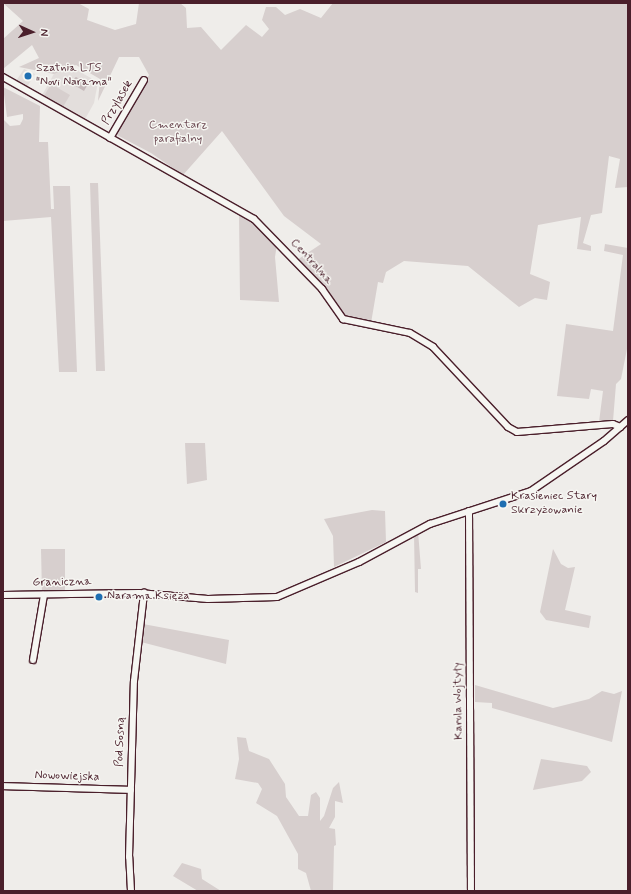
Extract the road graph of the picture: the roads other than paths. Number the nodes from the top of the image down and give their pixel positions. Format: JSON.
{"nodes":[{"id":1,"x":3,"y":76,"type":"edge"},
{"id":2,"x":144,"y":80,"type":"dead end"},
{"id":3,"x":110,"y":138,"type":"junction"},
{"id":4,"x":628,"y":420,"type":"edge"},
{"id":5,"x":620,"y":427,"type":"junction"},
{"id":6,"x":469,"y":511,"type":"junction"},
{"id":7,"x":144,"y":593,"type":"junction"},
{"id":8,"x":3,"y":595,"type":"edge"},
{"id":9,"x":44,"y":595,"type":"junction"},
{"id":10,"x":33,"y":660,"type":"dead end"},
{"id":11,"x":3,"y":786,"type":"edge"},
{"id":12,"x":131,"y":790,"type":"junction"},
{"id":13,"x":131,"y":891,"type":"edge"},
{"id":14,"x":472,"y":891,"type":"edge"}],
"edges":[{"from":1,"to":3,"type":"street","name":"Centralna"},
{"from":2,"to":3,"type":"street","name":"Przylasek"},
{"from":3,"to":5,"type":"street","name":"Centralna"},
{"from":4,"to":5,"type":"street"},
{"from":5,"to":6,"type":"street","name":"Graniczna"},
{"from":6,"to":7,"type":"street","name":"Graniczna"},
{"from":6,"to":14,"type":"street","name":"Karola Wojtyły"},
{"from":7,"to":9,"type":"street","name":"Graniczna"},
{"from":7,"to":12,"type":"street","name":"Pod Sosną"},
{"from":8,"to":9,"type":"street","name":"Graniczna"},
{"from":9,"to":10,"type":"street"},
{"from":11,"to":12,"type":"street","name":"Nowowiejska"},
{"from":12,"to":13,"type":"street","name":"Pod Sosną"}]}
